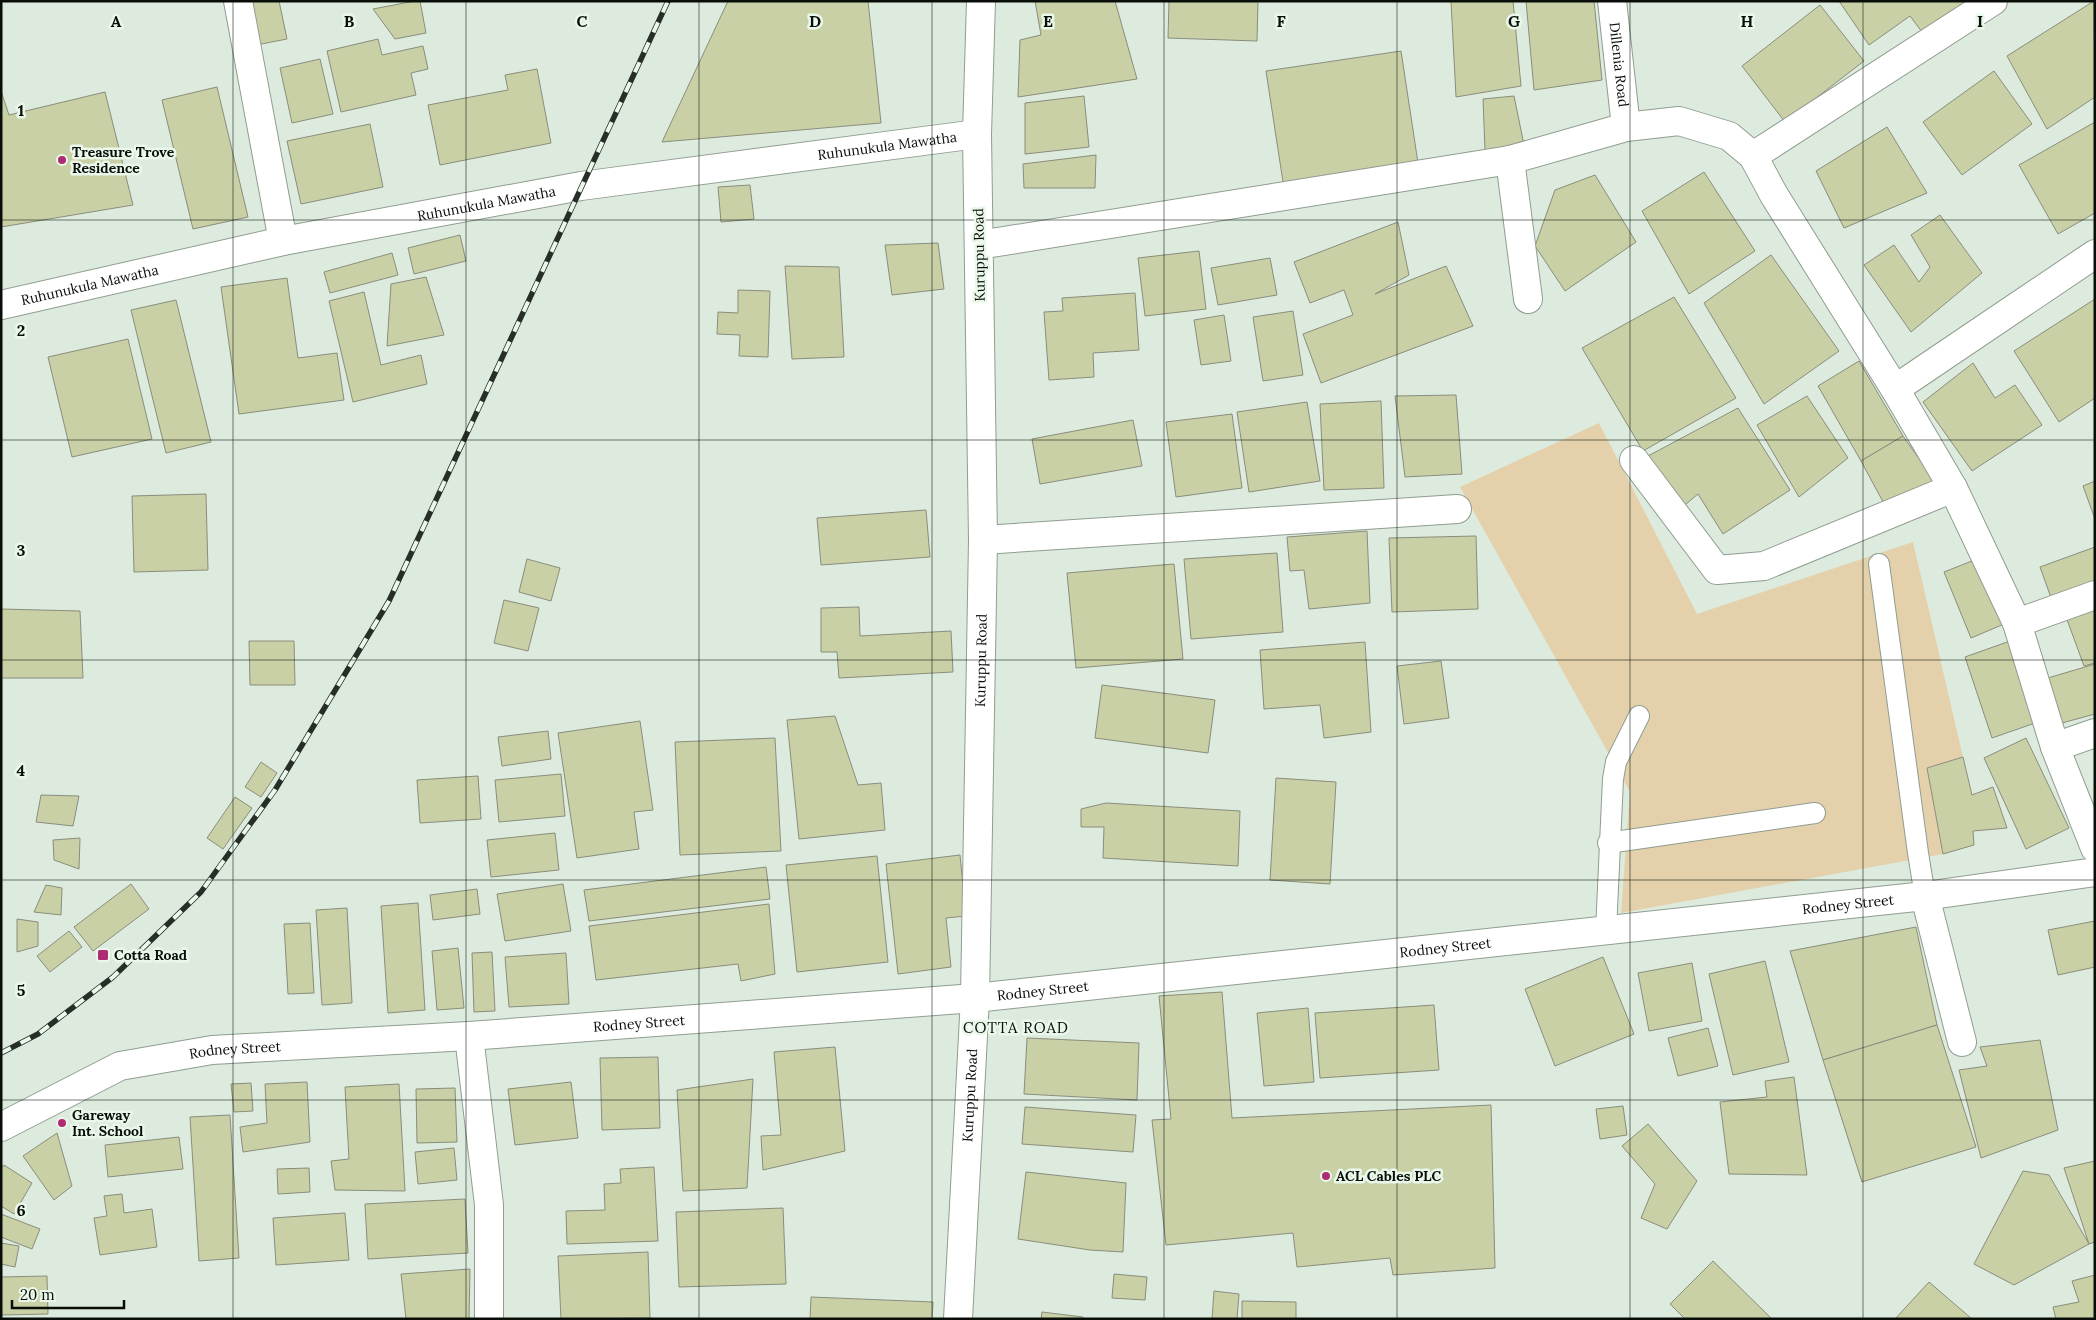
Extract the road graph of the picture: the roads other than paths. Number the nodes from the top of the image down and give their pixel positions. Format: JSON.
{"nodes":[{"id":1,"x":238,"y":1,"type":"edge"},
{"id":2,"x":981,"y":1,"type":"edge"},
{"id":3,"x":1612,"y":1,"type":"edge"},
{"id":4,"x":1993,"y":1,"type":"edge"},
{"id":5,"x":1626,"y":127,"type":"junction"},
{"id":6,"x":977,"y":134,"type":"junction"},
{"id":7,"x":1752,"y":156,"type":"junction"},
{"id":8,"x":1510,"y":160,"type":"junction"},
{"id":9,"x":283,"y":241,"type":"junction"},
{"id":10,"x":978,"y":245,"type":"junction"},
{"id":11,"x":2095,"y":254,"type":"edge"},
{"id":12,"x":1528,"y":299,"type":"dead end"},
{"id":13,"x":1,"y":305,"type":"edge"},
{"id":14,"x":1895,"y":389,"type":"junction"},
{"id":15,"x":1634,"y":460,"type":"dead end"},
{"id":16,"x":1953,"y":488,"type":"junction"},
{"id":17,"x":1457,"y":509,"type":"dead end"},
{"id":18,"x":983,"y":540,"type":"junction"},
{"id":19,"x":1879,"y":564,"type":"dead end"},
{"id":20,"x":2095,"y":595,"type":"edge"},
{"id":21,"x":2017,"y":623,"type":"junction"},
{"id":22,"x":1639,"y":716,"type":"dead end"},
{"id":23,"x":2095,"y":733,"type":"edge"},
{"id":24,"x":2055,"y":747,"type":"junction"},
{"id":25,"x":1815,"y":813,"type":"dead end"},
{"id":26,"x":1608,"y":844,"type":"junction"},
{"id":27,"x":2095,"y":848,"type":"edge"},
{"id":28,"x":2095,"y":872,"type":"edge"},
{"id":29,"x":1926,"y":896,"type":"junction"},
{"id":30,"x":1606,"y":931,"type":"junction"},
{"id":31,"x":975,"y":998,"type":"junction"},
{"id":32,"x":469,"y":1036,"type":"junction"},
{"id":33,"x":1962,"y":1042,"type":"dead end"},
{"id":34,"x":1,"y":1127,"type":"edge"},
{"id":35,"x":489,"y":1319,"type":"edge"},
{"id":36,"x":958,"y":1319,"type":"edge"}],
"edges":[{"from":1,"to":9,"type":"street"},
{"from":2,"to":6,"type":"street","name":"Kuruppu Road"},
{"from":3,"to":5,"type":"street","name":"Dillenia Road"},
{"from":4,"to":7,"type":"street"},
{"from":5,"to":7,"type":"street"},
{"from":5,"to":8,"type":"street"},
{"from":6,"to":9,"type":"street","name":"Ruhunukula Mawatha"},
{"from":6,"to":10,"type":"street","name":"Kuruppu Road"},
{"from":7,"to":14,"type":"street"},
{"from":8,"to":10,"type":"street"},
{"from":8,"to":12,"type":"street"},
{"from":9,"to":13,"type":"street","name":"Ruhunukula Mawatha"},
{"from":10,"to":18,"type":"street","name":"Kuruppu Road"},
{"from":11,"to":14,"type":"street"},
{"from":14,"to":16,"type":"street"},
{"from":15,"to":16,"type":"street"},
{"from":16,"to":21,"type":"street"},
{"from":17,"to":18,"type":"street"},
{"from":18,"to":31,"type":"street","name":"Kuruppu Road"},
{"from":19,"to":29,"type":"lane"},
{"from":20,"to":21,"type":"street"},
{"from":21,"to":24,"type":"street"},
{"from":22,"to":26,"type":"lane"},
{"from":23,"to":24,"type":"street"},
{"from":24,"to":27,"type":"street"},
{"from":25,"to":26,"type":"lane"},
{"from":26,"to":30,"type":"lane"},
{"from":28,"to":29,"type":"street","name":"Rodney Street"},
{"from":29,"to":30,"type":"street","name":"Rodney Street"},
{"from":29,"to":33,"type":"street"},
{"from":30,"to":31,"type":"street","name":"Rodney Street"},
{"from":31,"to":32,"type":"street","name":"Rodney Street"},
{"from":31,"to":36,"type":"street","name":"Kuruppu Road"},
{"from":32,"to":34,"type":"street","name":"Rodney Street"},
{"from":32,"to":35,"type":"street"}]}
